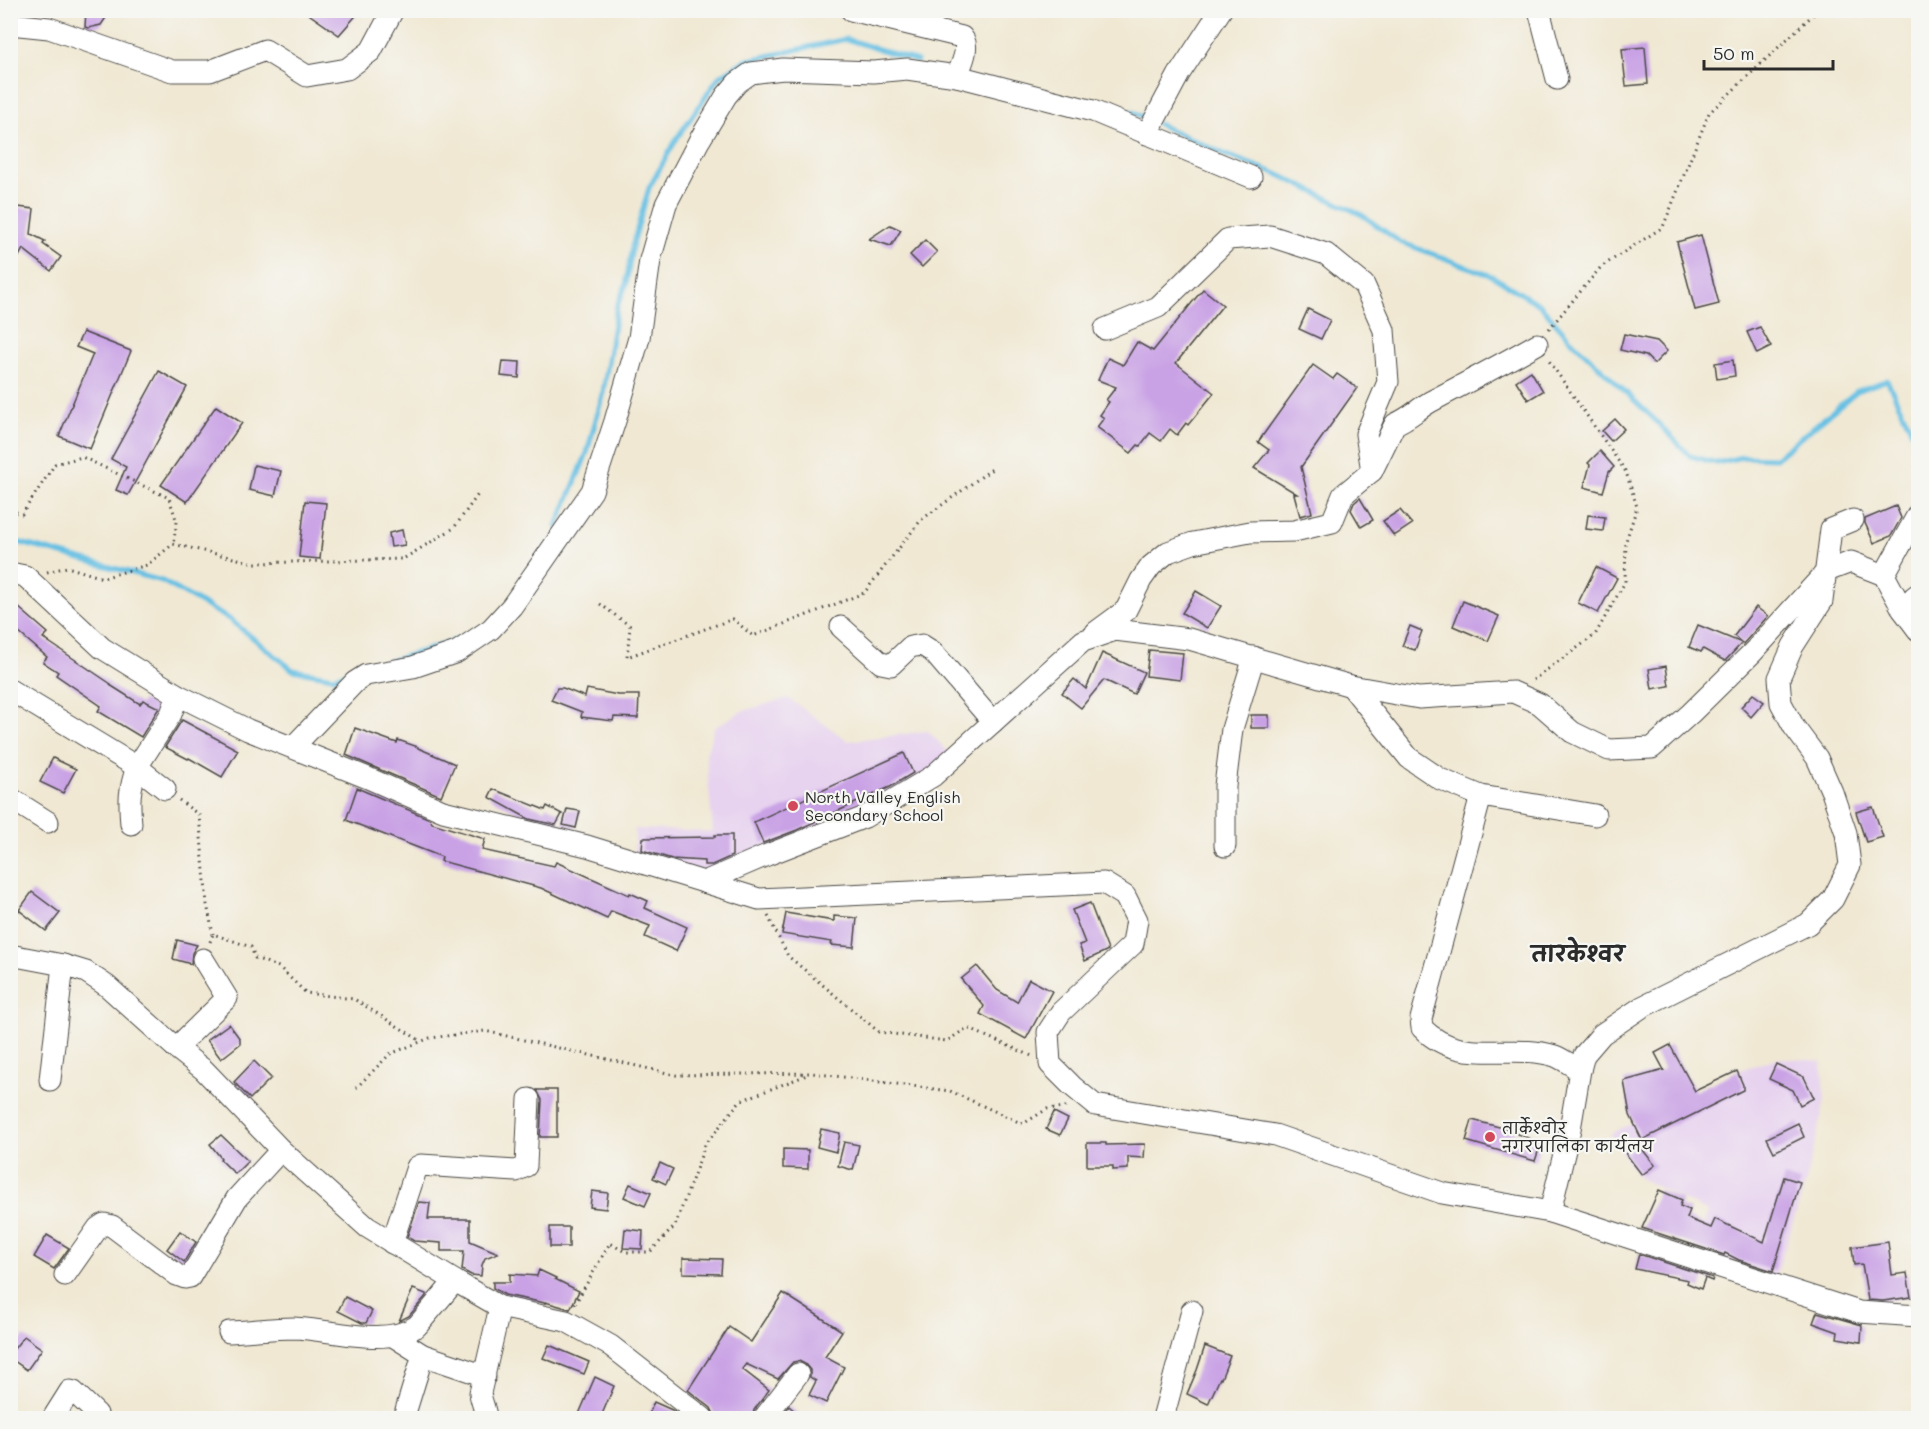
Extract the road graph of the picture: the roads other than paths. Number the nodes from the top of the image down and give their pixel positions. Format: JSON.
{"nodes":[{"id":1,"x":393,"y":10,"type":"edge"},
{"id":2,"x":851,"y":10,"type":"edge"},
{"id":3,"x":1221,"y":10,"type":"edge"},
{"id":4,"x":1539,"y":10,"type":"edge"},
{"id":5,"x":10,"y":24,"type":"edge"},
{"id":6,"x":957,"y":76,"type":"junction"},
{"id":7,"x":1557,"y":79,"type":"dead end"},
{"id":8,"x":1147,"y":134,"type":"junction"},
{"id":9,"x":1251,"y":177,"type":"dead end"},
{"id":10,"x":1105,"y":329,"type":"dead end"},
{"id":11,"x":1543,"y":337,"type":"road end"},
{"id":12,"x":1372,"y":471,"type":"junction"},
{"id":13,"x":1918,"y":514,"type":"edge"},
{"id":14,"x":1853,"y":520,"type":"dead end"},
{"id":15,"x":1827,"y":571,"type":"junction"},
{"id":16,"x":18,"y":574,"type":"edge"},
{"id":17,"x":1884,"y":575,"type":"junction"},
{"id":18,"x":1912,"y":601,"type":"edge"},
{"id":19,"x":840,"y":627,"type":"dead end"},
{"id":20,"x":1918,"y":630,"type":"edge"},
{"id":21,"x":1083,"y":641,"type":"junction"},
{"id":22,"x":1254,"y":657,"type":"junction"},
{"id":23,"x":1351,"y":686,"type":"junction"},
{"id":24,"x":10,"y":690,"type":"edge"},
{"id":25,"x":178,"y":695,"type":"junction"},
{"id":26,"x":993,"y":722,"type":"junction"},
{"id":27,"x":293,"y":747,"type":"junction"},
{"id":28,"x":137,"y":766,"type":"junction"},
{"id":29,"x":165,"y":789,"type":"road end"},
{"id":30,"x":1481,"y":796,"type":"junction"},
{"id":31,"x":10,"y":798,"type":"edge"},
{"id":32,"x":1595,"y":815,"type":"dead end"},
{"id":33,"x":48,"y":822,"type":"dead end"},
{"id":34,"x":131,"y":824,"type":"dead end"},
{"id":35,"x":1225,"y":846,"type":"dead end"},
{"id":36,"x":704,"y":882,"type":"junction"},
{"id":37,"x":10,"y":955,"type":"edge"},
{"id":38,"x":203,"y":959,"type":"road end"},
{"id":39,"x":63,"y":965,"type":"junction"},
{"id":40,"x":176,"y":1048,"type":"junction"},
{"id":41,"x":1580,"y":1070,"type":"junction"},
{"id":42,"x":50,"y":1080,"type":"dead end"},
{"id":43,"x":529,"y":1099,"type":"dead end"},
{"id":44,"x":281,"y":1150,"type":"junction"},
{"id":45,"x":1550,"y":1212,"type":"junction"},
{"id":46,"x":392,"y":1244,"type":"junction"},
{"id":47,"x":65,"y":1275,"type":"dead end"},
{"id":48,"x":455,"y":1281,"type":"junction"},
{"id":49,"x":500,"y":1307,"type":"junction"},
{"id":50,"x":1192,"y":1311,"type":"dead end"},
{"id":51,"x":1918,"y":1316,"type":"edge"},
{"id":52,"x":229,"y":1332,"type":"dead end"},
{"id":53,"x":393,"y":1335,"type":"junction"},
{"id":54,"x":423,"y":1355,"type":"junction"},
{"id":55,"x":798,"y":1374,"type":"dead end"},
{"id":56,"x":485,"y":1376,"type":"junction"},
{"id":57,"x":406,"y":1410,"type":"dead end"},
{"id":58,"x":97,"y":1414,"type":"dead end"},
{"id":59,"x":53,"y":1419,"type":"edge"},
{"id":60,"x":486,"y":1419,"type":"edge"},
{"id":61,"x":703,"y":1419,"type":"edge"},
{"id":62,"x":764,"y":1419,"type":"edge"},
{"id":63,"x":1163,"y":1419,"type":"edge"}],
"edges":[{"from":1,"to":5,"type":"street"},
{"from":2,"to":6,"type":"street"},
{"from":3,"to":8,"type":"street"},
{"from":4,"to":7,"type":"street"},
{"from":6,"to":8,"type":"street"},
{"from":6,"to":27,"type":"street"},
{"from":8,"to":9,"type":"street"},
{"from":10,"to":12,"type":"street"},
{"from":11,"to":12,"type":"street"},
{"from":12,"to":21,"type":"street"},
{"from":13,"to":17,"type":"street"},
{"from":14,"to":15,"type":"street"},
{"from":15,"to":17,"type":"street"},
{"from":15,"to":23,"type":"street"},
{"from":15,"to":41,"type":"street"},
{"from":16,"to":25,"type":"street"},
{"from":17,"to":18,"type":"street"},
{"from":18,"to":20,"type":"street"},
{"from":19,"to":26,"type":"street"},
{"from":21,"to":22,"type":"street"},
{"from":21,"to":26,"type":"street"},
{"from":22,"to":23,"type":"street"},
{"from":22,"to":35,"type":"street"},
{"from":23,"to":30,"type":"street"},
{"from":24,"to":28,"type":"street"},
{"from":25,"to":27,"type":"street"},
{"from":25,"to":28,"type":"street"},
{"from":26,"to":36,"type":"street"},
{"from":27,"to":36,"type":"street"},
{"from":28,"to":29,"type":"street"},
{"from":28,"to":34,"type":"street"},
{"from":30,"to":32,"type":"street"},
{"from":30,"to":41,"type":"street"},
{"from":31,"to":33,"type":"street"},
{"from":36,"to":45,"type":"street"},
{"from":37,"to":39,"type":"street"},
{"from":38,"to":40,"type":"street"},
{"from":39,"to":40,"type":"street"},
{"from":39,"to":42,"type":"street"},
{"from":40,"to":44,"type":"street"},
{"from":41,"to":45,"type":"street"},
{"from":43,"to":46,"type":"street"},
{"from":44,"to":46,"type":"street"},
{"from":44,"to":47,"type":"street"},
{"from":45,"to":51,"type":"street"},
{"from":46,"to":48,"type":"street"},
{"from":48,"to":49,"type":"street"},
{"from":48,"to":53,"type":"street"},
{"from":49,"to":56,"type":"street"},
{"from":49,"to":61,"type":"street"},
{"from":50,"to":63,"type":"street"},
{"from":52,"to":53,"type":"street"},
{"from":53,"to":54,"type":"street"},
{"from":54,"to":56,"type":"street"},
{"from":54,"to":57,"type":"street"},
{"from":55,"to":62,"type":"street"},
{"from":56,"to":60,"type":"street"},
{"from":58,"to":59,"type":"street"}]}
